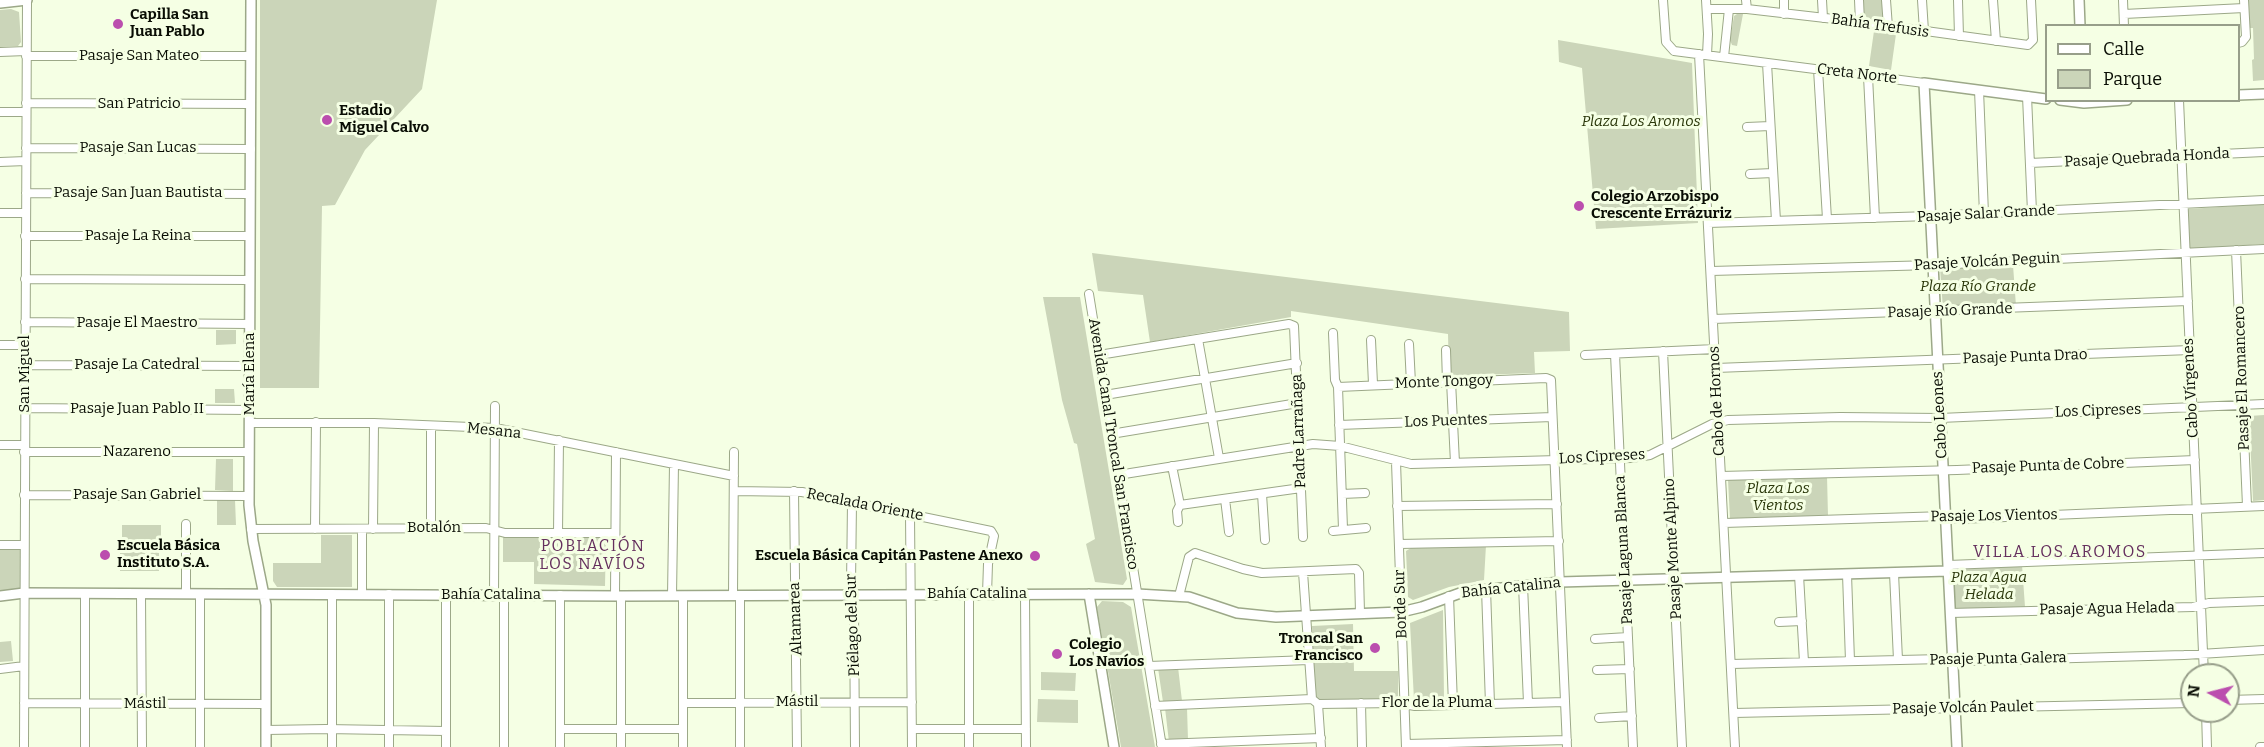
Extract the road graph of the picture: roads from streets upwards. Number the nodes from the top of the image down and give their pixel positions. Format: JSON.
{"nodes":[{"id":1,"x":27,"y":0,"type":"edge"},
{"id":2,"x":251,"y":0,"type":"edge"},
{"id":3,"x":1663,"y":0,"type":"edge"},
{"id":4,"x":1706,"y":0,"type":"edge"},
{"id":5,"x":1746,"y":0,"type":"edge"},
{"id":6,"x":1784,"y":0,"type":"edge"},
{"id":7,"x":1822,"y":0,"type":"edge"},
{"id":8,"x":1859,"y":0,"type":"edge"},
{"id":9,"x":1886,"y":0,"type":"edge"},
{"id":10,"x":1922,"y":0,"type":"edge"},
{"id":11,"x":1958,"y":0,"type":"edge"},
{"id":12,"x":1994,"y":0,"type":"edge"},
{"id":13,"x":2031,"y":0,"type":"edge"},
{"id":14,"x":2079,"y":0,"type":"edge"},
{"id":15,"x":2123,"y":0,"type":"edge"},
{"id":16,"x":0,"y":3,"type":"edge"},
{"id":17,"x":2244,"y":4,"type":"edge"},
{"id":18,"x":1707,"y":9,"type":"junction"},
{"id":19,"x":1729,"y":9,"type":"junction"},
{"id":20,"x":1747,"y":9,"type":"junction"},
{"id":21,"x":1784,"y":14,"type":"junction"},
{"id":22,"x":2124,"y":14,"type":"junction"},
{"id":23,"x":1823,"y":18,"type":"junction"},
{"id":24,"x":1860,"y":22,"type":"junction"},
{"id":25,"x":2080,"y":24,"type":"edge"},
{"id":26,"x":2124,"y":24,"type":"edge"},
{"id":27,"x":1888,"y":27,"type":"junction"},
{"id":28,"x":1924,"y":32,"type":"junction"},
{"id":29,"x":1959,"y":36,"type":"junction"},
{"id":30,"x":1996,"y":41,"type":"junction"},
{"id":31,"x":2240,"y":42,"type":"edge"},
{"id":32,"x":0,"y":52,"type":"edge"},
{"id":33,"x":26,"y":54,"type":"junction"},
{"id":34,"x":1703,"y":55,"type":"junction"},
{"id":35,"x":251,"y":56,"type":"junction"},
{"id":36,"x":1724,"y":57,"type":"junction"},
{"id":37,"x":1767,"y":63,"type":"junction"},
{"id":38,"x":1818,"y":69,"type":"junction"},
{"id":39,"x":1868,"y":76,"type":"junction"},
{"id":40,"x":1924,"y":83,"type":"junction"},
{"id":41,"x":1979,"y":90,"type":"junction"},
{"id":42,"x":2264,"y":94,"type":"edge"},
{"id":43,"x":2240,"y":95,"type":"edge"},
{"id":44,"x":2027,"y":96,"type":"junction"},
{"id":45,"x":2045,"y":99,"type":"edge"},
{"id":46,"x":2179,"y":102,"type":"edge"},
{"id":47,"x":251,"y":104,"type":"junction"},
{"id":48,"x":26,"y":107,"type":"junction"},
{"id":49,"x":0,"y":112,"type":"edge"},
{"id":50,"x":1770,"y":126,"type":"junction"},
{"id":51,"x":1747,"y":127,"type":"dead end"},
{"id":52,"x":26,"y":148,"type":"junction"},
{"id":53,"x":251,"y":149,"type":"junction"},
{"id":54,"x":2264,"y":152,"type":"edge"},
{"id":55,"x":2181,"y":156,"type":"junction"},
{"id":56,"x":0,"y":162,"type":"edge"},
{"id":57,"x":26,"y":162,"type":"junction"},
{"id":58,"x":2030,"y":163,"type":"junction"},
{"id":59,"x":1773,"y":173,"type":"junction"},
{"id":60,"x":1750,"y":174,"type":"dead end"},
{"id":61,"x":26,"y":193,"type":"junction"},
{"id":62,"x":250,"y":194,"type":"junction"},
{"id":63,"x":2264,"y":200,"type":"edge"},
{"id":64,"x":2183,"y":204,"type":"junction"},
{"id":65,"x":2032,"y":212,"type":"junction"},
{"id":66,"x":0,"y":213,"type":"edge"},
{"id":67,"x":26,"y":213,"type":"junction"},
{"id":68,"x":1984,"y":214,"type":"junction"},
{"id":69,"x":1930,"y":216,"type":"junction"},
{"id":70,"x":1875,"y":218,"type":"junction"},
{"id":71,"x":1827,"y":219,"type":"junction"},
{"id":72,"x":1776,"y":221,"type":"junction"},
{"id":73,"x":1708,"y":223,"type":"junction"},
{"id":74,"x":26,"y":236,"type":"junction"},
{"id":75,"x":250,"y":236,"type":"junction"},
{"id":76,"x":2264,"y":249,"type":"edge"},
{"id":77,"x":2236,"y":250,"type":"junction"},
{"id":78,"x":2186,"y":252,"type":"junction"},
{"id":79,"x":1933,"y":265,"type":"junction"},
{"id":80,"x":1711,"y":271,"type":"junction"},
{"id":81,"x":25,"y":279,"type":"junction"},
{"id":82,"x":250,"y":280,"type":"junction"},
{"id":83,"x":1089,"y":294,"type":"dead end"},
{"id":84,"x":2188,"y":301,"type":"junction"},
{"id":85,"x":1935,"y":312,"type":"junction"},
{"id":86,"x":1713,"y":319,"type":"junction"},
{"id":87,"x":25,"y":322,"type":"junction"},
{"id":88,"x":250,"y":324,"type":"junction"},
{"id":89,"x":1333,"y":333,"type":"dead end"},
{"id":90,"x":1198,"y":339,"type":"junction"},
{"id":91,"x":1371,"y":339,"type":"dead end"},
{"id":92,"x":1409,"y":344,"type":"dead end"},
{"id":93,"x":0,"y":345,"type":"edge"},
{"id":94,"x":25,"y":345,"type":"junction"},
{"id":95,"x":1715,"y":349,"type":"junction"},
{"id":96,"x":1446,"y":350,"type":"dead end"},
{"id":97,"x":2190,"y":350,"type":"junction"},
{"id":98,"x":1663,"y":351,"type":"junction"},
{"id":99,"x":1615,"y":354,"type":"junction"},
{"id":100,"x":1099,"y":355,"type":"junction"},
{"id":101,"x":1586,"y":355,"type":"dead end"},
{"id":102,"x":1938,"y":361,"type":"junction"},
{"id":103,"x":1297,"y":363,"type":"junction"},
{"id":104,"x":25,"y":364,"type":"junction"},
{"id":105,"x":250,"y":366,"type":"junction"},
{"id":106,"x":1716,"y":368,"type":"junction"},
{"id":107,"x":1205,"y":378,"type":"junction"},
{"id":108,"x":1449,"y":381,"type":"junction"},
{"id":109,"x":1411,"y":383,"type":"junction"},
{"id":110,"x":1373,"y":384,"type":"junction"},
{"id":111,"x":1338,"y":387,"type":"junction"},
{"id":112,"x":1105,"y":395,"type":"junction"},
{"id":113,"x":1299,"y":403,"type":"junction"},
{"id":114,"x":2264,"y":404,"type":"edge"},
{"id":115,"x":2243,"y":405,"type":"junction"},
{"id":116,"x":495,"y":406,"type":"dead end"},
{"id":117,"x":2192,"y":407,"type":"junction"},
{"id":118,"x":24,"y":408,"type":"junction"},
{"id":119,"x":249,"y":410,"type":"junction"},
{"id":120,"x":1212,"y":417,"type":"junction"},
{"id":121,"x":1552,"y":417,"type":"junction"},
{"id":122,"x":1940,"y":418,"type":"junction"},
{"id":123,"x":1453,"y":421,"type":"junction"},
{"id":124,"x":316,"y":422,"type":"junction"},
{"id":125,"x":1719,"y":422,"type":"junction"},
{"id":126,"x":249,"y":423,"type":"junction"},
{"id":127,"x":374,"y":423,"type":"junction"},
{"id":128,"x":1339,"y":425,"type":"junction"},
{"id":129,"x":432,"y":426,"type":"junction"},
{"id":130,"x":495,"y":428,"type":"junction"},
{"id":131,"x":1111,"y":434,"type":"junction"},
{"id":132,"x":559,"y":440,"type":"junction"},
{"id":133,"x":0,"y":445,"type":"edge"},
{"id":134,"x":1300,"y":446,"type":"junction"},
{"id":135,"x":1340,"y":446,"type":"junction"},
{"id":136,"x":1668,"y":447,"type":"junction"},
{"id":137,"x":24,"y":448,"type":"junction"},
{"id":138,"x":249,"y":452,"type":"junction"},
{"id":139,"x":616,"y":452,"type":"junction"},
{"id":140,"x":734,"y":452,"type":"dead end"},
{"id":141,"x":1219,"y":458,"type":"junction"},
{"id":142,"x":1620,"y":458,"type":"junction"},
{"id":143,"x":1555,"y":459,"type":"junction"},
{"id":144,"x":2195,"y":460,"type":"junction"},
{"id":145,"x":1396,"y":462,"type":"junction"},
{"id":146,"x":1455,"y":463,"type":"junction"},
{"id":147,"x":674,"y":464,"type":"junction"},
{"id":148,"x":1172,"y":466,"type":"junction"},
{"id":149,"x":1943,"y":469,"type":"junction"},
{"id":150,"x":1118,"y":475,"type":"junction"},
{"id":151,"x":734,"y":476,"type":"junction"},
{"id":152,"x":1721,"y":476,"type":"junction"},
{"id":153,"x":1301,"y":488,"type":"junction"},
{"id":154,"x":734,"y":491,"type":"junction"},
{"id":155,"x":794,"y":491,"type":"junction"},
{"id":156,"x":1365,"y":492,"type":"dead end"},
{"id":157,"x":1262,"y":494,"type":"junction"},
{"id":158,"x":1342,"y":494,"type":"junction"},
{"id":159,"x":24,"y":495,"type":"junction"},
{"id":160,"x":249,"y":496,"type":"junction"},
{"id":161,"x":1225,"y":500,"type":"junction"},
{"id":162,"x":852,"y":502,"type":"junction"},
{"id":163,"x":1557,"y":504,"type":"junction"},
{"id":164,"x":1180,"y":505,"type":"junction"},
{"id":165,"x":1397,"y":506,"type":"junction"},
{"id":166,"x":2247,"y":506,"type":"junction"},
{"id":167,"x":2264,"y":506,"type":"edge"},
{"id":168,"x":2197,"y":508,"type":"junction"},
{"id":169,"x":910,"y":514,"type":"junction"},
{"id":170,"x":1945,"y":516,"type":"junction"},
{"id":171,"x":1178,"y":522,"type":"dead end"},
{"id":172,"x":1724,"y":523,"type":"junction"},
{"id":173,"x":186,"y":524,"type":"dead end"},
{"id":174,"x":431,"y":528,"type":"junction"},
{"id":175,"x":1366,"y":528,"type":"dead end"},
{"id":176,"x":251,"y":529,"type":"junction"},
{"id":177,"x":315,"y":529,"type":"junction"},
{"id":178,"x":362,"y":529,"type":"junction"},
{"id":179,"x":373,"y":529,"type":"junction"},
{"id":180,"x":1343,"y":529,"type":"junction"},
{"id":181,"x":495,"y":530,"type":"junction"},
{"id":182,"x":1333,"y":531,"type":"dead end"},
{"id":183,"x":1229,"y":532,"type":"dead end"},
{"id":184,"x":558,"y":533,"type":"junction"},
{"id":185,"x":615,"y":533,"type":"junction"},
{"id":186,"x":1303,"y":537,"type":"dead end"},
{"id":187,"x":1264,"y":540,"type":"dead end"},
{"id":188,"x":1559,"y":542,"type":"junction"},
{"id":189,"x":1399,"y":544,"type":"junction"},
{"id":190,"x":0,"y":545,"type":"edge"},
{"id":191,"x":24,"y":545,"type":"junction"},
{"id":192,"x":2264,"y":553,"type":"edge"},
{"id":193,"x":2199,"y":556,"type":"junction"},
{"id":194,"x":1948,"y":568,"type":"junction"},
{"id":195,"x":1303,"y":572,"type":"junction"},
{"id":196,"x":1894,"y":573,"type":"junction"},
{"id":197,"x":1846,"y":574,"type":"junction"},
{"id":198,"x":1799,"y":575,"type":"junction"},
{"id":199,"x":1727,"y":577,"type":"junction"},
{"id":200,"x":1674,"y":578,"type":"junction"},
{"id":201,"x":1626,"y":579,"type":"junction"},
{"id":202,"x":1560,"y":582,"type":"junction"},
{"id":203,"x":1523,"y":585,"type":"junction"},
{"id":204,"x":1486,"y":589,"type":"junction"},
{"id":205,"x":24,"y":594,"type":"junction"},
{"id":206,"x":85,"y":594,"type":"junction"},
{"id":207,"x":141,"y":594,"type":"junction"},
{"id":208,"x":186,"y":594,"type":"junction"},
{"id":209,"x":200,"y":594,"type":"junction"},
{"id":210,"x":264,"y":594,"type":"junction"},
{"id":211,"x":332,"y":594,"type":"junction"},
{"id":212,"x":362,"y":594,"type":"junction"},
{"id":213,"x":389,"y":594,"type":"junction"},
{"id":214,"x":910,"y":594,"type":"junction"},
{"id":215,"x":969,"y":594,"type":"junction"},
{"id":216,"x":987,"y":594,"type":"junction"},
{"id":217,"x":1025,"y":594,"type":"junction"},
{"id":218,"x":1089,"y":594,"type":"junction"},
{"id":219,"x":1137,"y":594,"type":"junction"},
{"id":220,"x":446,"y":595,"type":"junction"},
{"id":221,"x":499,"y":595,"type":"junction"},
{"id":222,"x":736,"y":595,"type":"junction"},
{"id":223,"x":795,"y":595,"type":"junction"},
{"id":224,"x":852,"y":595,"type":"junction"},
{"id":225,"x":0,"y":596,"type":"edge"},
{"id":226,"x":560,"y":596,"type":"junction"},
{"id":227,"x":618,"y":596,"type":"junction"},
{"id":228,"x":672,"y":596,"type":"junction"},
{"id":229,"x":683,"y":596,"type":"junction"},
{"id":230,"x":1179,"y":596,"type":"junction"},
{"id":231,"x":1449,"y":596,"type":"junction"},
{"id":232,"x":2264,"y":602,"type":"edge"},
{"id":233,"x":2201,"y":605,"type":"junction"},
{"id":234,"x":1401,"y":612,"type":"junction"},
{"id":235,"x":1950,"y":613,"type":"junction"},
{"id":236,"x":1360,"y":614,"type":"junction"},
{"id":237,"x":1306,"y":616,"type":"junction"},
{"id":238,"x":1802,"y":621,"type":"junction"},
{"id":239,"x":1779,"y":622,"type":"dead end"},
{"id":240,"x":1628,"y":638,"type":"junction"},
{"id":241,"x":1595,"y":639,"type":"dead end"},
{"id":242,"x":2264,"y":650,"type":"edge"},
{"id":243,"x":2203,"y":654,"type":"junction"},
{"id":244,"x":1309,"y":660,"type":"junction"},
{"id":245,"x":1898,"y":660,"type":"junction"},
{"id":246,"x":1953,"y":660,"type":"junction"},
{"id":247,"x":1851,"y":661,"type":"junction"},
{"id":248,"x":1804,"y":662,"type":"junction"},
{"id":249,"x":2203,"y":663,"type":"edge"},
{"id":250,"x":1731,"y":664,"type":"junction"},
{"id":251,"x":24,"y":666,"type":"junction"},
{"id":252,"x":1149,"y":666,"type":"junction"},
{"id":253,"x":0,"y":669,"type":"edge"},
{"id":254,"x":1630,"y":669,"type":"junction"},
{"id":255,"x":1597,"y":670,"type":"dead end"},
{"id":256,"x":2264,"y":699,"type":"edge"},
{"id":257,"x":2240,"y":700,"type":"edge"},
{"id":258,"x":797,"y":702,"type":"junction"},
{"id":259,"x":854,"y":702,"type":"junction"},
{"id":260,"x":912,"y":702,"type":"junction"},
{"id":261,"x":1315,"y":702,"type":"junction"},
{"id":262,"x":1565,"y":702,"type":"junction"},
{"id":263,"x":24,"y":703,"type":"junction"},
{"id":264,"x":683,"y":703,"type":"junction"},
{"id":265,"x":740,"y":703,"type":"junction"},
{"id":266,"x":1361,"y":703,"type":"junction"},
{"id":267,"x":1528,"y":703,"type":"junction"},
{"id":268,"x":2180,"y":703,"type":"edge"},
{"id":269,"x":85,"y":704,"type":"junction"},
{"id":270,"x":142,"y":704,"type":"junction"},
{"id":271,"x":200,"y":704,"type":"junction"},
{"id":272,"x":266,"y":704,"type":"junction"},
{"id":273,"x":1404,"y":704,"type":"junction"},
{"id":274,"x":1490,"y":704,"type":"junction"},
{"id":275,"x":1453,"y":705,"type":"junction"},
{"id":276,"x":1155,"y":706,"type":"junction"},
{"id":277,"x":1955,"y":708,"type":"junction"},
{"id":278,"x":1734,"y":713,"type":"junction"},
{"id":279,"x":1632,"y":716,"type":"junction"},
{"id":280,"x":1599,"y":718,"type":"dead end"},
{"id":281,"x":2206,"y":723,"type":"edge"},
{"id":282,"x":560,"y":729,"type":"junction"},
{"id":283,"x":621,"y":729,"type":"junction"},
{"id":284,"x":682,"y":729,"type":"junction"},
{"id":285,"x":912,"y":729,"type":"junction"},
{"id":286,"x":969,"y":729,"type":"junction"},
{"id":287,"x":1026,"y":729,"type":"junction"},
{"id":288,"x":266,"y":730,"type":"junction"},
{"id":289,"x":332,"y":730,"type":"junction"},
{"id":290,"x":389,"y":731,"type":"junction"},
{"id":291,"x":446,"y":731,"type":"junction"},
{"id":292,"x":1321,"y":738,"type":"junction"},
{"id":293,"x":1567,"y":743,"type":"edge"},
{"id":294,"x":1406,"y":745,"type":"edge"},
{"id":295,"x":1162,"y":746,"type":"edge"},
{"id":296,"x":24,"y":747,"type":"edge"},
{"id":297,"x":85,"y":747,"type":"edge"},
{"id":298,"x":142,"y":747,"type":"edge"},
{"id":299,"x":200,"y":747,"type":"edge"},
{"id":300,"x":266,"y":747,"type":"edge"},
{"id":301,"x":332,"y":747,"type":"edge"},
{"id":302,"x":390,"y":747,"type":"edge"},
{"id":303,"x":446,"y":747,"type":"edge"},
{"id":304,"x":504,"y":747,"type":"edge"},
{"id":305,"x":560,"y":747,"type":"edge"},
{"id":306,"x":621,"y":747,"type":"edge"},
{"id":307,"x":682,"y":747,"type":"edge"},
{"id":308,"x":740,"y":747,"type":"edge"},
{"id":309,"x":797,"y":747,"type":"edge"},
{"id":310,"x":855,"y":747,"type":"edge"},
{"id":311,"x":912,"y":747,"type":"edge"},
{"id":312,"x":969,"y":747,"type":"edge"},
{"id":313,"x":1026,"y":747,"type":"edge"},
{"id":314,"x":1114,"y":747,"type":"edge"},
{"id":315,"x":1321,"y":747,"type":"edge"},
{"id":316,"x":1362,"y":747,"type":"edge"},
{"id":317,"x":1633,"y":747,"type":"edge"},
{"id":318,"x":1682,"y":747,"type":"edge"},
{"id":319,"x":1735,"y":747,"type":"edge"},
{"id":320,"x":1957,"y":747,"type":"edge"},
{"id":321,"x":2207,"y":747,"type":"edge"}],
"edges":[{"from":1,"to":16,"type":"street"},
{"from":1,"to":33,"type":"street","name":"San Miguel"},
{"from":2,"to":35,"type":"street","name":"María Elena"},
{"from":3,"to":34,"type":"street","name":"Creta Norte"},
{"from":4,"to":18,"type":"street","name":"Cabo de Hornos"},
{"from":5,"to":20,"type":"street"},
{"from":6,"to":21,"type":"street"},
{"from":7,"to":23,"type":"street"},
{"from":8,"to":24,"type":"street"},
{"from":9,"to":27,"type":"street"},
{"from":10,"to":28,"type":"street"},
{"from":11,"to":29,"type":"street"},
{"from":12,"to":30,"type":"street"},
{"from":13,"to":30,"type":"street","name":"Bahía Trefusis"},
{"from":14,"to":25,"type":"street"},
{"from":15,"to":22,"type":"street"},
{"from":17,"to":22,"type":"street"},
{"from":17,"to":31,"type":"street"},
{"from":18,"to":19,"type":"street","name":"Bahía Trefusis"},
{"from":18,"to":34,"type":"street","name":"Cabo de Hornos"},
{"from":19,"to":20,"type":"street","name":"Bahía Trefusis"},
{"from":19,"to":36,"type":"street"},
{"from":20,"to":21,"type":"street","name":"Bahía Trefusis"},
{"from":21,"to":23,"type":"street","name":"Bahía Trefusis"},
{"from":22,"to":26,"type":"street"},
{"from":23,"to":24,"type":"street","name":"Bahía Trefusis"},
{"from":24,"to":27,"type":"street","name":"Bahía Trefusis"},
{"from":27,"to":28,"type":"street","name":"Bahía Trefusis"},
{"from":28,"to":29,"type":"street","name":"Bahía Trefusis"},
{"from":29,"to":30,"type":"street","name":"Bahía Trefusis"},
{"from":32,"to":33,"type":"street","name":"Pasaje San Mateo"},
{"from":33,"to":35,"type":"street","name":"Pasaje San Mateo"},
{"from":33,"to":48,"type":"street","name":"San Miguel"},
{"from":34,"to":36,"type":"street","name":"Creta Norte"},
{"from":34,"to":73,"type":"street","name":"Cabo de Hornos"},
{"from":35,"to":47,"type":"street","name":"María Elena"},
{"from":36,"to":37,"type":"street","name":"Creta Norte"},
{"from":37,"to":38,"type":"street","name":"Creta Norte"},
{"from":37,"to":50,"type":"street"},
{"from":38,"to":39,"type":"street","name":"Creta Norte"},
{"from":38,"to":71,"type":"street"},
{"from":39,"to":40,"type":"street","name":"Creta Norte"},
{"from":39,"to":70,"type":"street"},
{"from":40,"to":41,"type":"street","name":"Creta Norte"},
{"from":40,"to":69,"type":"street","name":"Cabo Leones"},
{"from":41,"to":44,"type":"street","name":"Creta Norte"},
{"from":41,"to":68,"type":"street"},
{"from":42,"to":43,"type":"street"},
{"from":44,"to":45,"type":"street","name":"Creta Norte"},
{"from":44,"to":58,"type":"street"},
{"from":46,"to":55,"type":"street","name":"Cabo Vírgenes"},
{"from":47,"to":48,"type":"street","name":"San Patricio"},
{"from":47,"to":53,"type":"street","name":"María Elena"},
{"from":48,"to":49,"type":"street","name":"San Patricio"},
{"from":48,"to":52,"type":"street","name":"San Miguel"},
{"from":50,"to":51,"type":"street"},
{"from":50,"to":59,"type":"street"},
{"from":52,"to":53,"type":"street","name":"Pasaje San Lucas"},
{"from":52,"to":57,"type":"street","name":"San Miguel"},
{"from":53,"to":62,"type":"street","name":"María Elena"},
{"from":54,"to":55,"type":"street","name":"Pasaje Quebrada Honda"},
{"from":55,"to":58,"type":"street","name":"Pasaje Quebrada Honda"},
{"from":55,"to":64,"type":"street","name":"Cabo Vírgenes"},
{"from":56,"to":57,"type":"street"},
{"from":57,"to":61,"type":"street","name":"San Miguel"},
{"from":58,"to":65,"type":"street"},
{"from":59,"to":60,"type":"street"},
{"from":59,"to":72,"type":"street"},
{"from":61,"to":62,"type":"street","name":"Pasaje San Juan Bautista"},
{"from":61,"to":67,"type":"street","name":"San Miguel"},
{"from":62,"to":75,"type":"street","name":"María Elena"},
{"from":63,"to":64,"type":"street","name":"Pasaje Salar Grande"},
{"from":64,"to":65,"type":"street","name":"Pasaje Salar Grande"},
{"from":64,"to":78,"type":"street","name":"Cabo Vírgenes"},
{"from":65,"to":68,"type":"street","name":"Pasaje Salar Grande"},
{"from":66,"to":67,"type":"street"},
{"from":67,"to":74,"type":"street","name":"San Miguel"},
{"from":68,"to":69,"type":"street","name":"Pasaje Salar Grande"},
{"from":69,"to":70,"type":"street","name":"Pasaje Salar Grande"},
{"from":69,"to":79,"type":"street","name":"Cabo Leones"},
{"from":70,"to":71,"type":"street","name":"Pasaje Salar Grande"},
{"from":71,"to":72,"type":"street","name":"Pasaje Salar Grande"},
{"from":72,"to":73,"type":"street","name":"Pasaje Salar Grande"},
{"from":73,"to":80,"type":"street","name":"Cabo de Hornos"},
{"from":74,"to":75,"type":"street","name":"Pasaje La Reina"},
{"from":74,"to":81,"type":"street","name":"San Miguel"},
{"from":75,"to":82,"type":"street","name":"María Elena"},
{"from":76,"to":77,"type":"street","name":"Pasaje Volcán Peguin"},
{"from":77,"to":78,"type":"street","name":"Pasaje Volcán Peguin"},
{"from":77,"to":115,"type":"street","name":"Pasaje El Romancero"},
{"from":78,"to":79,"type":"street","name":"Pasaje Volcán Peguin"},
{"from":78,"to":84,"type":"street","name":"Cabo Vírgenes"},
{"from":79,"to":80,"type":"street","name":"Pasaje Volcán Peguin"},
{"from":79,"to":85,"type":"street","name":"Cabo Leones"},
{"from":80,"to":86,"type":"street","name":"Cabo de Hornos"},
{"from":81,"to":82,"type":"street"},
{"from":81,"to":87,"type":"street","name":"San Miguel"},
{"from":82,"to":88,"type":"street","name":"María Elena"},
{"from":83,"to":100,"type":"street","name":"Avenida Canal Troncal San Francisco"},
{"from":84,"to":85,"type":"street","name":"Pasaje Río Grande"},
{"from":84,"to":97,"type":"street","name":"Cabo Vírgenes"},
{"from":85,"to":86,"type":"street","name":"Pasaje Río Grande"},
{"from":85,"to":102,"type":"street","name":"Cabo Leones"},
{"from":86,"to":95,"type":"street","name":"Cabo de Hornos"},
{"from":87,"to":88,"type":"street","name":"Pasaje El Maestro"},
{"from":87,"to":94,"type":"street","name":"San Miguel"},
{"from":88,"to":105,"type":"street","name":"María Elena"},
{"from":89,"to":111,"type":"street"},
{"from":90,"to":100,"type":"street"},
{"from":90,"to":103,"type":"street","name":"Padre Larrañaga"},
{"from":90,"to":107,"type":"street"},
{"from":91,"to":110,"type":"street"},
{"from":92,"to":109,"type":"street"},
{"from":93,"to":94,"type":"street"},
{"from":94,"to":104,"type":"street","name":"San Miguel"},
{"from":95,"to":98,"type":"street"},
{"from":95,"to":106,"type":"street","name":"Cabo de Hornos"},
{"from":96,"to":108,"type":"street"},
{"from":97,"to":102,"type":"street","name":"Pasaje Punta Drao"},
{"from":97,"to":117,"type":"street","name":"Cabo Vírgenes"},
{"from":98,"to":99,"type":"street"},
{"from":98,"to":136,"type":"street","name":"Pasaje Monte Alpino"},
{"from":99,"to":101,"type":"street"},
{"from":99,"to":142,"type":"street","name":"Pasaje Laguna Blanca"},
{"from":100,"to":112,"type":"street","name":"Avenida Canal Troncal San Francisco"},
{"from":102,"to":106,"type":"street","name":"Pasaje Punta Drao"},
{"from":102,"to":122,"type":"street","name":"Cabo Leones"},
{"from":103,"to":107,"type":"street"},
{"from":103,"to":113,"type":"street","name":"Padre Larrañaga"},
{"from":104,"to":105,"type":"street","name":"Pasaje La Catedral"},
{"from":104,"to":118,"type":"street","name":"San Miguel"},
{"from":105,"to":119,"type":"street","name":"María Elena"},
{"from":106,"to":125,"type":"street","name":"Cabo de Hornos"},
{"from":107,"to":112,"type":"street"},
{"from":107,"to":120,"type":"street"},
{"from":108,"to":109,"type":"street","name":"Monte Tongoy"},
{"from":108,"to":121,"type":"street","name":"Monte Tongoy"},
{"from":108,"to":123,"type":"street"},
{"from":109,"to":110,"type":"street","name":"Monte Tongoy"},
{"from":110,"to":111,"type":"street","name":"Monte Tongoy"},
{"from":111,"to":128,"type":"street"},
{"from":112,"to":131,"type":"street","name":"Avenida Canal Troncal San Francisco"},
{"from":113,"to":120,"type":"street"},
{"from":113,"to":134,"type":"street","name":"Padre Larrañaga"},
{"from":114,"to":115,"type":"street","name":"Los Cipreses"},
{"from":115,"to":117,"type":"street","name":"Los Cipreses"},
{"from":115,"to":166,"type":"street","name":"Pasaje El Romancero"},
{"from":116,"to":130,"type":"street"},
{"from":117,"to":122,"type":"street","name":"Los Cipreses"},
{"from":117,"to":144,"type":"street","name":"Cabo Vírgenes"},
{"from":118,"to":119,"type":"street","name":"Pasaje Juan Pablo II"},
{"from":118,"to":137,"type":"street","name":"San Miguel"},
{"from":119,"to":126,"type":"street","name":"María Elena"},
{"from":120,"to":131,"type":"street"},
{"from":120,"to":141,"type":"street"},
{"from":121,"to":123,"type":"street","name":"Los Puentes"},
{"from":121,"to":143,"type":"street"},
{"from":122,"to":125,"type":"street","name":"Los Cipreses"},
{"from":122,"to":149,"type":"street","name":"Cabo Leones"},
{"from":123,"to":128,"type":"street","name":"Los Puentes"},
{"from":123,"to":146,"type":"street"},
{"from":124,"to":126,"type":"street","name":"Mesana"},
{"from":124,"to":127,"type":"street","name":"Mesana"},
{"from":124,"to":177,"type":"street"},
{"from":125,"to":136,"type":"street","name":"Los Cipreses"},
{"from":125,"to":152,"type":"street","name":"Cabo de Hornos"},
{"from":126,"to":138,"type":"street","name":"María Elena"},
{"from":127,"to":129,"type":"street","name":"Mesana"},
{"from":127,"to":179,"type":"street"},
{"from":128,"to":135,"type":"street"},
{"from":129,"to":130,"type":"street","name":"Mesana"},
{"from":129,"to":174,"type":"street"},
{"from":130,"to":132,"type":"street","name":"Mesana"},
{"from":130,"to":181,"type":"street"},
{"from":131,"to":150,"type":"street","name":"Avenida Canal Troncal San Francisco"},
{"from":132,"to":139,"type":"street","name":"Mesana"},
{"from":132,"to":184,"type":"street"},
{"from":133,"to":137,"type":"street","name":"Nazareno"},
{"from":134,"to":135,"type":"street","name":"Los Cipreses"},
{"from":134,"to":141,"type":"street","name":"Los Cipreses"},
{"from":134,"to":153,"type":"street","name":"Padre Larrañaga"},
{"from":135,"to":145,"type":"street","name":"Los Cipreses"},
{"from":135,"to":158,"type":"street"},
{"from":136,"to":142,"type":"street","name":"Los Cipreses"},
{"from":136,"to":200,"type":"street","name":"Pasaje Monte Alpino"},
{"from":137,"to":138,"type":"street","name":"Nazareno"},
{"from":137,"to":159,"type":"street","name":"San Miguel"},
{"from":138,"to":160,"type":"street","name":"María Elena"},
{"from":139,"to":147,"type":"street","name":"Mesana"},
{"from":139,"to":185,"type":"street"},
{"from":140,"to":151,"type":"street"},
{"from":141,"to":148,"type":"street","name":"Los Cipreses"},
{"from":142,"to":143,"type":"street","name":"Los Cipreses"},
{"from":142,"to":201,"type":"street","name":"Pasaje Laguna Blanca"},
{"from":143,"to":146,"type":"street","name":"Los Cipreses"},
{"from":143,"to":163,"type":"street"},
{"from":144,"to":149,"type":"street","name":"Pasaje Punta de Cobre"},
{"from":144,"to":168,"type":"street","name":"Cabo Vírgenes"},
{"from":145,"to":146,"type":"street","name":"Los Cipreses"},
{"from":145,"to":165,"type":"street","name":"Borde Sur"},
{"from":147,"to":151,"type":"street","name":"Mesana"},
{"from":147,"to":228,"type":"street"},
{"from":148,"to":150,"type":"street","name":"Los Cipreses"},
{"from":148,"to":164,"type":"street"},
{"from":149,"to":152,"type":"street","name":"Pasaje Punta de Cobre"},
{"from":149,"to":170,"type":"street","name":"Cabo Leones"},
{"from":150,"to":219,"type":"street","name":"Avenida Canal Troncal San Francisco"},
{"from":151,"to":154,"type":"street"},
{"from":152,"to":172,"type":"street","name":"Cabo de Hornos"},
{"from":153,"to":157,"type":"street"},
{"from":153,"to":186,"type":"street","name":"Padre Larrañaga"},
{"from":154,"to":155,"type":"street","name":"Recalada Oriente"},
{"from":154,"to":222,"type":"street"},
{"from":155,"to":162,"type":"street","name":"Recalada Oriente"},
{"from":155,"to":223,"type":"street","name":"Altamarea"},
{"from":156,"to":158,"type":"street"},
{"from":157,"to":161,"type":"street"},
{"from":157,"to":187,"type":"street"},
{"from":158,"to":180,"type":"street"},
{"from":159,"to":160,"type":"street","name":"Pasaje San Gabriel"},
{"from":159,"to":191,"type":"street","name":"San Miguel"},
{"from":160,"to":176,"type":"street","name":"María Elena"},
{"from":161,"to":164,"type":"street"},
{"from":161,"to":183,"type":"street"},
{"from":162,"to":169,"type":"street","name":"Recalada Oriente"},
{"from":162,"to":224,"type":"street","name":"Piélago del Sur"},
{"from":163,"to":165,"type":"street"},
{"from":163,"to":188,"type":"street"},
{"from":164,"to":171,"type":"street"},
{"from":165,"to":189,"type":"street","name":"Borde Sur"},
{"from":166,"to":167,"type":"street","name":"Pasaje Los Vientos"},
{"from":166,"to":168,"type":"street","name":"Pasaje Los Vientos"},
{"from":168,"to":170,"type":"street","name":"Pasaje Los Vientos"},
{"from":168,"to":193,"type":"street","name":"Cabo Vírgenes"},
{"from":169,"to":214,"type":"street"},
{"from":169,"to":216,"type":"street","name":"Recalada Oriente"},
{"from":170,"to":172,"type":"street","name":"Pasaje Los Vientos"},
{"from":170,"to":194,"type":"street","name":"Cabo Leones"},
{"from":172,"to":199,"type":"street","name":"Cabo de Hornos"},
{"from":173,"to":208,"type":"street"},
{"from":174,"to":179,"type":"street","name":"Botalón"},
{"from":174,"to":181,"type":"street","name":"Botalón"},
{"from":175,"to":180,"type":"street"},
{"from":176,"to":177,"type":"street","name":"Botalón"},
{"from":176,"to":210,"type":"street","name":"María Elena"},
{"from":177,"to":178,"type":"street","name":"Botalón"},
{"from":178,"to":179,"type":"street","name":"Botalón"},
{"from":178,"to":212,"type":"street"},
{"from":180,"to":182,"type":"street"},
{"from":181,"to":184,"type":"street","name":"Botalón"},
{"from":181,"to":221,"type":"street"},
{"from":184,"to":185,"type":"street","name":"Botalón"},
{"from":185,"to":227,"type":"street"},
{"from":188,"to":189,"type":"street"},
{"from":188,"to":202,"type":"street"},
{"from":189,"to":234,"type":"street","name":"Borde Sur"},
{"from":190,"to":191,"type":"street"},
{"from":191,"to":205,"type":"street","name":"San Miguel"},
{"from":192,"to":193,"type":"street","name":"Bahía Catalina"},
{"from":193,"to":194,"type":"street","name":"Bahía Catalina"},
{"from":193,"to":233,"type":"street","name":"Cabo Vírgenes"},
{"from":194,"to":196,"type":"street","name":"Bahía Catalina"},
{"from":194,"to":235,"type":"street","name":"Cabo Leones"},
{"from":195,"to":230,"type":"street"},
{"from":195,"to":236,"type":"street"},
{"from":195,"to":237,"type":"street"},
{"from":196,"to":197,"type":"street","name":"Bahía Catalina"},
{"from":196,"to":245,"type":"street"},
{"from":197,"to":198,"type":"street","name":"Bahía Catalina"},
{"from":197,"to":247,"type":"street"},
{"from":198,"to":199,"type":"street","name":"Bahía Catalina"},
{"from":198,"to":238,"type":"street"},
{"from":199,"to":200,"type":"street","name":"Bahía Catalina"},
{"from":199,"to":250,"type":"street","name":"Cabo de Hornos"},
{"from":200,"to":201,"type":"street","name":"Bahía Catalina"},
{"from":200,"to":318,"type":"street","name":"Pasaje Monte Alpino"},
{"from":201,"to":202,"type":"street","name":"Bahía Catalina"},
{"from":201,"to":240,"type":"street","name":"Pasaje Laguna Blanca"},
{"from":202,"to":203,"type":"street","name":"Bahía Catalina"},
{"from":202,"to":262,"type":"street"},
{"from":203,"to":204,"type":"street","name":"Bahía Catalina"},
{"from":203,"to":267,"type":"street"},
{"from":204,"to":231,"type":"street","name":"Bahía Catalina"},
{"from":204,"to":274,"type":"street"},
{"from":205,"to":206,"type":"street","name":"Bahía Catalina"},
{"from":205,"to":225,"type":"street","name":"Bahía Catalina"},
{"from":205,"to":251,"type":"street","name":"San Miguel"},
{"from":206,"to":207,"type":"street","name":"Bahía Catalina"},
{"from":206,"to":269,"type":"street"},
{"from":207,"to":208,"type":"street","name":"Bahía Catalina"},
{"from":207,"to":270,"type":"street"},
{"from":208,"to":209,"type":"street","name":"Bahía Catalina"},
{"from":209,"to":210,"type":"street","name":"Bahía Catalina"},
{"from":209,"to":271,"type":"street"},
{"from":210,"to":211,"type":"street","name":"Bahía Catalina"},
{"from":210,"to":272,"type":"street","name":"María Elena"},
{"from":211,"to":212,"type":"street","name":"Bahía Catalina"},
{"from":211,"to":289,"type":"street"},
{"from":212,"to":213,"type":"street","name":"Bahía Catalina"},
{"from":213,"to":220,"type":"street","name":"Bahía Catalina"},
{"from":213,"to":290,"type":"street"},
{"from":214,"to":215,"type":"street","name":"Bahía Catalina"},
{"from":214,"to":224,"type":"street","name":"Bahía Catalina"},
{"from":214,"to":260,"type":"street"},
{"from":215,"to":216,"type":"street","name":"Bahía Catalina"},
{"from":215,"to":286,"type":"street"},
{"from":216,"to":217,"type":"street","name":"Bahía Catalina"},
{"from":217,"to":218,"type":"street","name":"Bahía Catalina"},
{"from":217,"to":287,"type":"street"},
{"from":218,"to":219,"type":"street","name":"Bahía Catalina"},
{"from":218,"to":314,"type":"street"},
{"from":219,"to":230,"type":"street","name":"Bahía Catalina"},
{"from":219,"to":252,"type":"street","name":"Avenida Canal Troncal San Francisco"},
{"from":220,"to":221,"type":"street","name":"Bahía Catalina"},
{"from":220,"to":291,"type":"street"},
{"from":221,"to":226,"type":"street","name":"Bahía Catalina"},
{"from":221,"to":304,"type":"street"},
{"from":222,"to":223,"type":"street","name":"Bahía Catalina"},
{"from":222,"to":229,"type":"street","name":"Bahía Catalina"},
{"from":222,"to":265,"type":"street"},
{"from":223,"to":224,"type":"street","name":"Bahía Catalina"},
{"from":223,"to":258,"type":"street","name":"Altamarea"},
{"from":224,"to":259,"type":"street","name":"Piélago del Sur"},
{"from":226,"to":227,"type":"street","name":"Bahía Catalina"},
{"from":226,"to":282,"type":"street"},
{"from":227,"to":228,"type":"street","name":"Bahía Catalina"},
{"from":227,"to":283,"type":"street"},
{"from":228,"to":229,"type":"street","name":"Bahía Catalina"},
{"from":229,"to":264,"type":"street"},
{"from":230,"to":237,"type":"street","name":"Bahía Catalina"},
{"from":231,"to":234,"type":"street","name":"Bahía Catalina"},
{"from":231,"to":275,"type":"street"},
{"from":232,"to":233,"type":"street","name":"Pasaje Agua Helada"},
{"from":233,"to":235,"type":"street","name":"Pasaje Agua Helada"},
{"from":233,"to":243,"type":"street","name":"Cabo Vírgenes"},
{"from":234,"to":236,"type":"street","name":"Bahía Catalina"},
{"from":234,"to":273,"type":"street","name":"Borde Sur"},
{"from":235,"to":246,"type":"street","name":"Cabo Leones"},
{"from":236,"to":237,"type":"street","name":"Bahía Catalina"},
{"from":237,"to":244,"type":"street"},
{"from":238,"to":239,"type":"street"},
{"from":238,"to":248,"type":"street"},
{"from":240,"to":241,"type":"street"},
{"from":240,"to":254,"type":"street","name":"Pasaje Laguna Blanca"},
{"from":242,"to":243,"type":"street","name":"Pasaje Punta Galera"},
{"from":243,"to":246,"type":"street","name":"Pasaje Punta Galera"},
{"from":243,"to":249,"type":"street","name":"Cabo Vírgenes"},
{"from":244,"to":252,"type":"street"},
{"from":244,"to":261,"type":"street"},
{"from":245,"to":246,"type":"street","name":"Pasaje Punta Galera"},
{"from":245,"to":247,"type":"street","name":"Pasaje Punta Galera"},
{"from":246,"to":277,"type":"street","name":"Cabo Leones"},
{"from":247,"to":248,"type":"street","name":"Pasaje Punta Galera"},
{"from":248,"to":250,"type":"street","name":"Pasaje Punta Galera"},
{"from":250,"to":278,"type":"street","name":"Cabo de Hornos"},
{"from":251,"to":253,"type":"street"},
{"from":251,"to":263,"type":"street","name":"San Miguel"},
{"from":252,"to":276,"type":"street","name":"Avenida Canal Troncal San Francisco"},
{"from":254,"to":255,"type":"street"},
{"from":254,"to":279,"type":"street","name":"Pasaje Laguna Blanca"},
{"from":256,"to":257,"type":"street"},
{"from":258,"to":259,"type":"street","name":"Mástil"},
{"from":258,"to":265,"type":"street","name":"Mástil"},
{"from":258,"to":309,"type":"street","name":"Altamarea"},
{"from":259,"to":260,"type":"street","name":"Mástil"},
{"from":259,"to":310,"type":"street","name":"Piélago del Sur"},
{"from":260,"to":285,"type":"street"},
{"from":261,"to":266,"type":"street","name":"Flor de la Pluma"},
{"from":261,"to":276,"type":"street","name":"Flor de la Pluma"},
{"from":261,"to":292,"type":"street"},
{"from":262,"to":267,"type":"street","name":"Flor de la Pluma"},
{"from":262,"to":293,"type":"street"},
{"from":263,"to":269,"type":"street","name":"Mástil"},
{"from":263,"to":296,"type":"street","name":"San Miguel"},
{"from":264,"to":265,"type":"street","name":"Mástil"},
{"from":264,"to":284,"type":"street"},
{"from":265,"to":308,"type":"street"},
{"from":266,"to":273,"type":"street","name":"Flor de la Pluma"},
{"from":266,"to":316,"type":"street"},
{"from":267,"to":274,"type":"street","name":"Flor de la Pluma"},
{"from":268,"to":277,"type":"street","name":"Pasaje Volcán Paulet"},
{"from":269,"to":270,"type":"street","name":"Mástil"},
{"from":269,"to":297,"type":"street"},
{"from":270,"to":271,"type":"street","name":"Mástil"},
{"from":270,"to":298,"type":"street"},
{"from":271,"to":272,"type":"street","name":"Mástil"},
{"from":271,"to":299,"type":"street"},
{"from":272,"to":288,"type":"street","name":"María Elena"},
{"from":273,"to":275,"type":"street","name":"Flor de la Pluma"},
{"from":273,"to":294,"type":"street","name":"Borde Sur"},
{"from":274,"to":275,"type":"street","name":"Flor de la Pluma"},
{"from":276,"to":295,"type":"street","name":"Avenida Canal Troncal San Francisco"},
{"from":277,"to":278,"type":"street","name":"Pasaje Volcán Paulet"},
{"from":277,"to":320,"type":"street","name":"Cabo Leones"},
{"from":278,"to":319,"type":"street","name":"Cabo de Hornos"},
{"from":279,"to":280,"type":"street"},
{"from":279,"to":317,"type":"street","name":"Pasaje Laguna Blanca"},
{"from":281,"to":321,"type":"street"},
{"from":282,"to":283,"type":"street"},
{"from":282,"to":305,"type":"street"},
{"from":283,"to":284,"type":"street"},
{"from":283,"to":306,"type":"street"},
{"from":284,"to":307,"type":"street"},
{"from":285,"to":286,"type":"street"},
{"from":285,"to":311,"type":"street"},
{"from":286,"to":287,"type":"street"},
{"from":286,"to":312,"type":"street"},
{"from":287,"to":313,"type":"street"},
{"from":288,"to":289,"type":"street"},
{"from":288,"to":300,"type":"street","name":"María Elena"},
{"from":289,"to":290,"type":"street"},
{"from":289,"to":301,"type":"street"},
{"from":290,"to":291,"type":"street"},
{"from":290,"to":302,"type":"street"},
{"from":291,"to":303,"type":"street"},
{"from":292,"to":295,"type":"street"},
{"from":292,"to":315,"type":"street"},
{"from":293,"to":294,"type":"street"}]}
